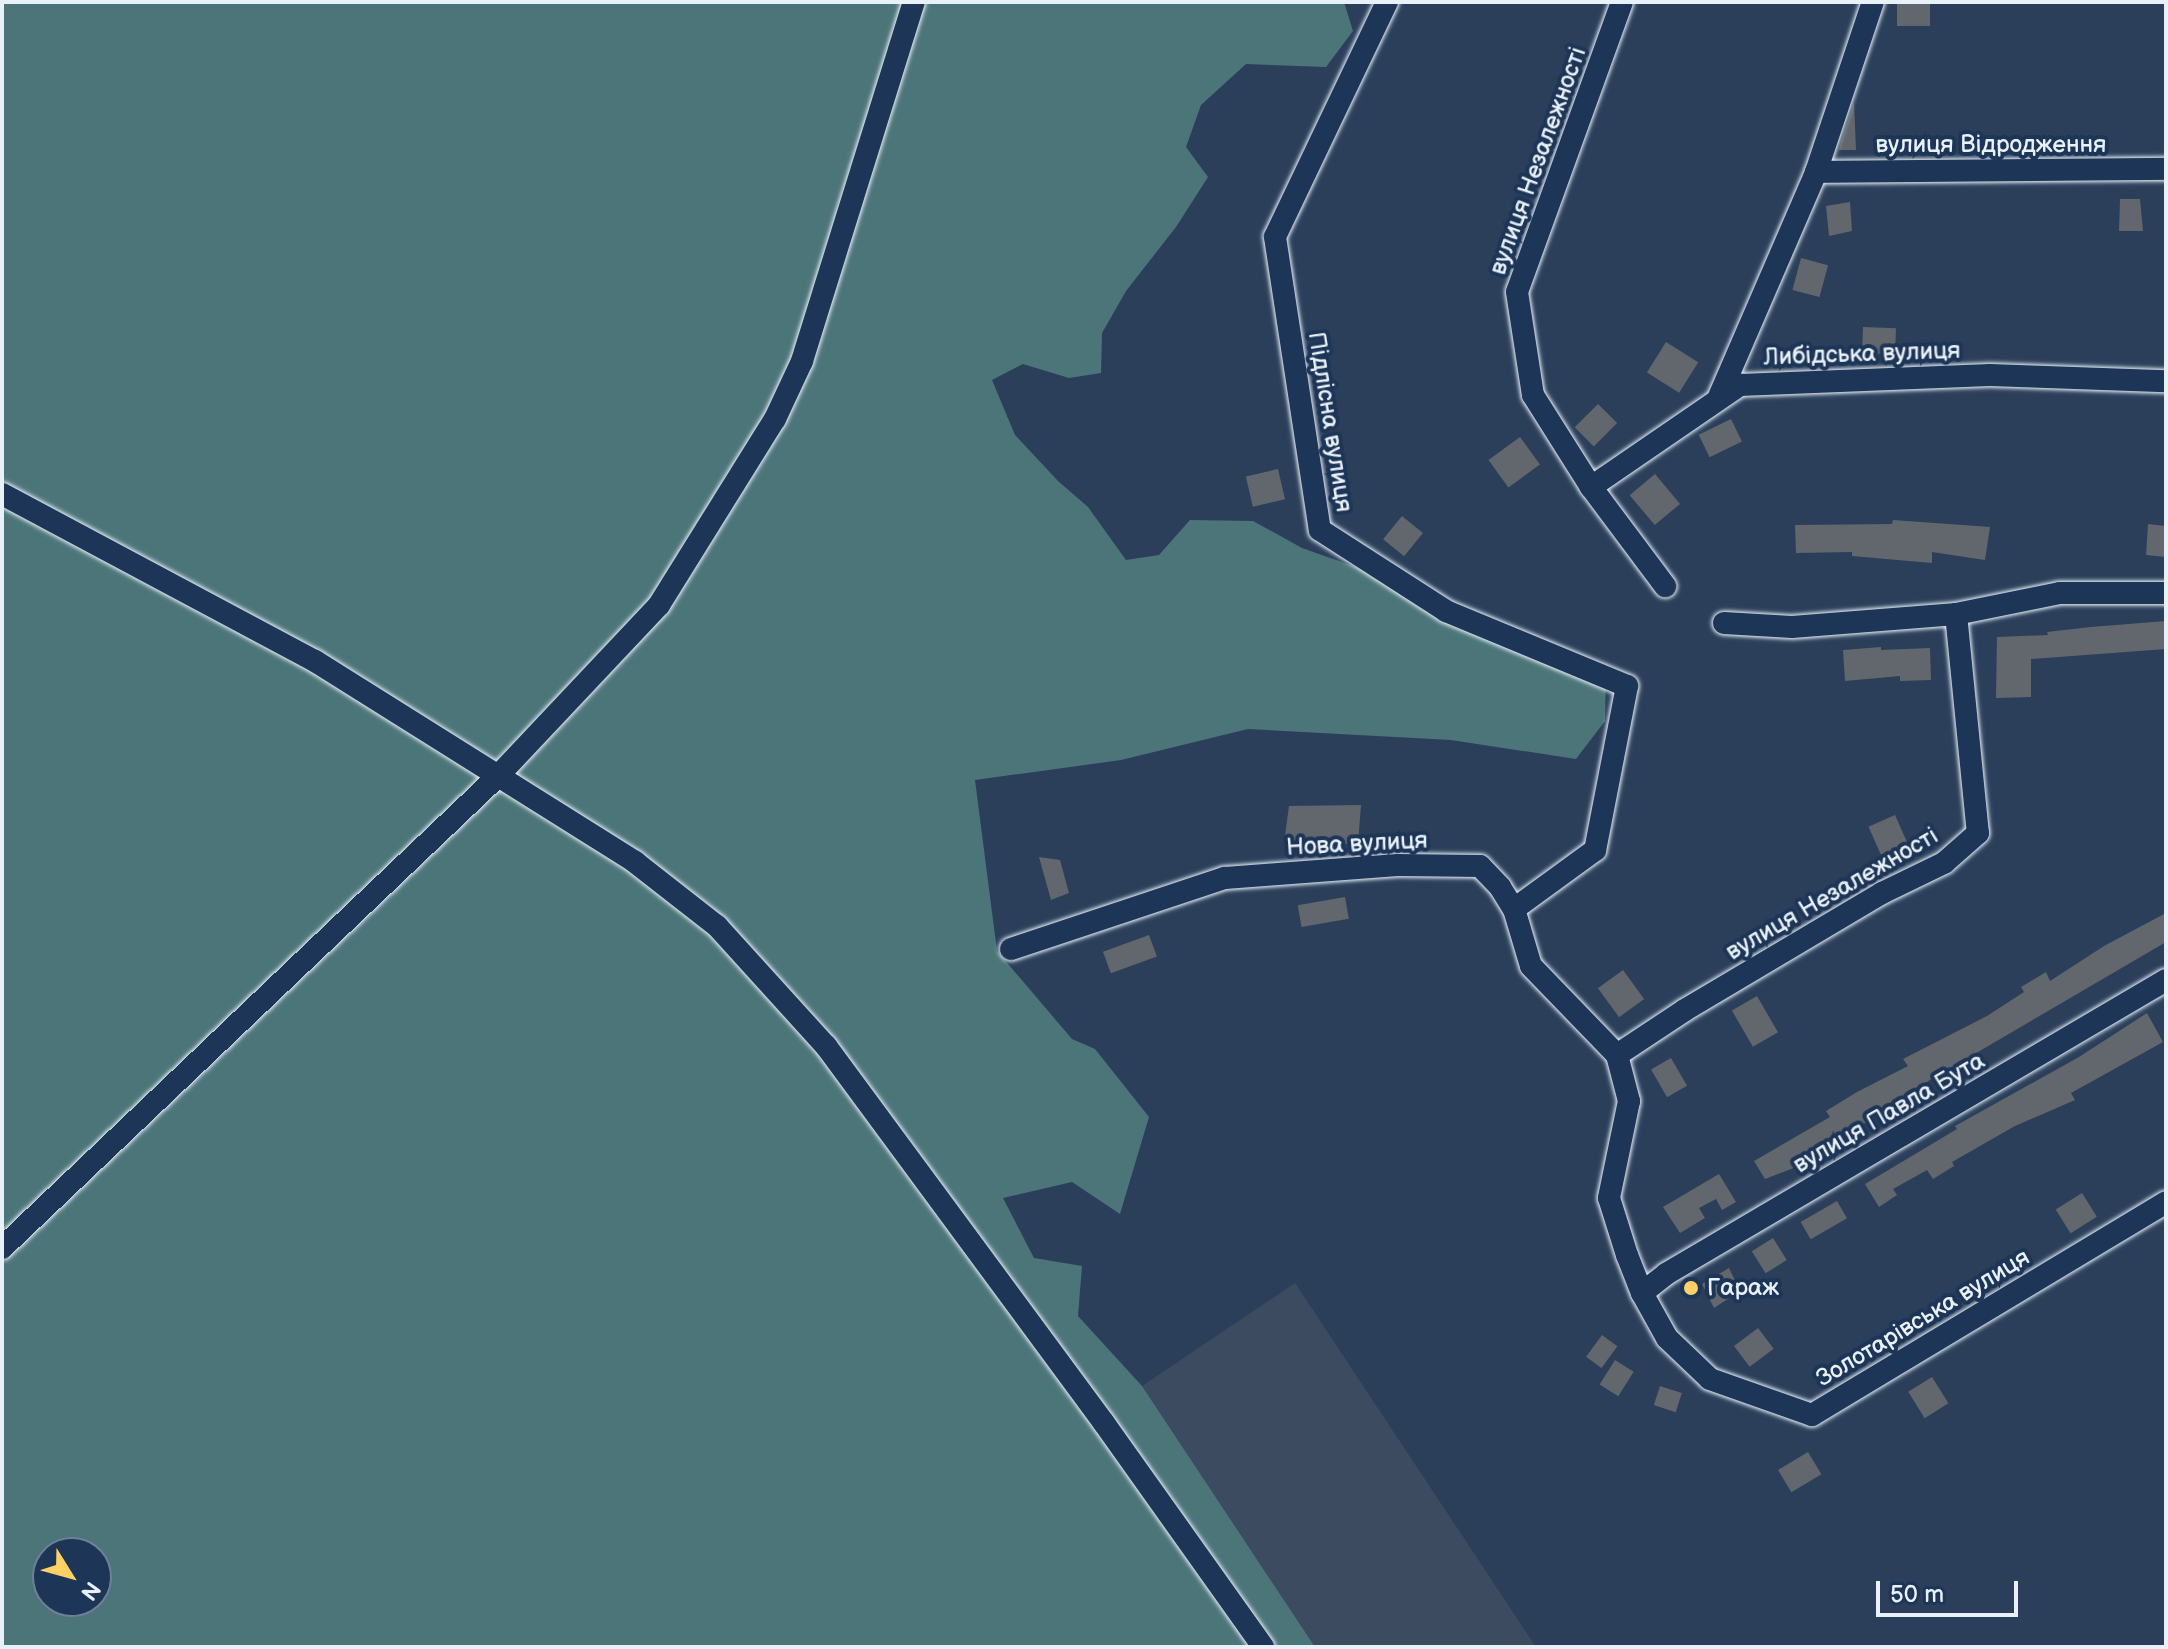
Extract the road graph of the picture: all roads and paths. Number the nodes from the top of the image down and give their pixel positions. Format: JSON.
{"nodes":[{"id":1,"x":914,"y":2,"type":"edge"},
{"id":2,"x":1387,"y":2,"type":"edge"},
{"id":3,"x":1622,"y":2,"type":"edge"},
{"id":4,"x":1873,"y":2,"type":"edge"},
{"id":5,"x":2166,"y":169,"type":"edge"},
{"id":6,"x":1816,"y":172,"type":"junction"},
{"id":7,"x":2166,"y":381,"type":"edge"},
{"id":8,"x":1718,"y":399,"type":"junction"},
{"id":9,"x":1591,"y":487,"type":"junction"},
{"id":10,"x":2,"y":494,"type":"edge"},
{"id":11,"x":1665,"y":586,"type":"dead end"},
{"id":12,"x":2166,"y":593,"type":"edge"},
{"id":13,"x":1956,"y":614,"type":"junction"},
{"id":14,"x":1724,"y":623,"type":"dead end"},
{"id":15,"x":497,"y":777,"type":"junction"},
{"id":16,"x":1514,"y":909,"type":"junction"},
{"id":17,"x":1011,"y":949,"type":"dead end"},
{"id":18,"x":2166,"y":980,"type":"edge"},
{"id":19,"x":1617,"y":1055,"type":"junction"},
{"id":20,"x":2166,"y":1202,"type":"edge"},
{"id":21,"x":2,"y":1248,"type":"edge"},
{"id":22,"x":1642,"y":1293,"type":"junction"},
{"id":23,"x":1263,"y":1647,"type":"edge"}],
"edges":[{"from":1,"to":15,"type":"street"},
{"from":2,"to":16,"type":"street","name":"Підлісна вулиця"},
{"from":3,"to":9,"type":"street","name":"вулиця Незалежності"},
{"from":4,"to":6,"type":"street"},
{"from":5,"to":6,"type":"street","name":"вулиця Відродження"},
{"from":6,"to":8,"type":"street"},
{"from":7,"to":8,"type":"street","name":"Либідська вулиця"},
{"from":8,"to":9,"type":"street","name":"Либідська вулиця"},
{"from":9,"to":11,"type":"street","name":"вулиця Незалежності"},
{"from":10,"to":15,"type":"street"},
{"from":12,"to":13,"type":"street"},
{"from":13,"to":14,"type":"street"},
{"from":13,"to":19,"type":"street","name":"вулиця Незалежності"},
{"from":15,"to":21,"type":"street"},
{"from":15,"to":23,"type":"street"},
{"from":16,"to":17,"type":"street","name":"Нова вулиця"},
{"from":16,"to":19,"type":"street","name":"Нова вулиця"},
{"from":18,"to":22,"type":"street","name":"вулиця Павла Бута"},
{"from":19,"to":22,"type":"street"},
{"from":20,"to":22,"type":"street","name":"Золотарівська вулиця"}]}
